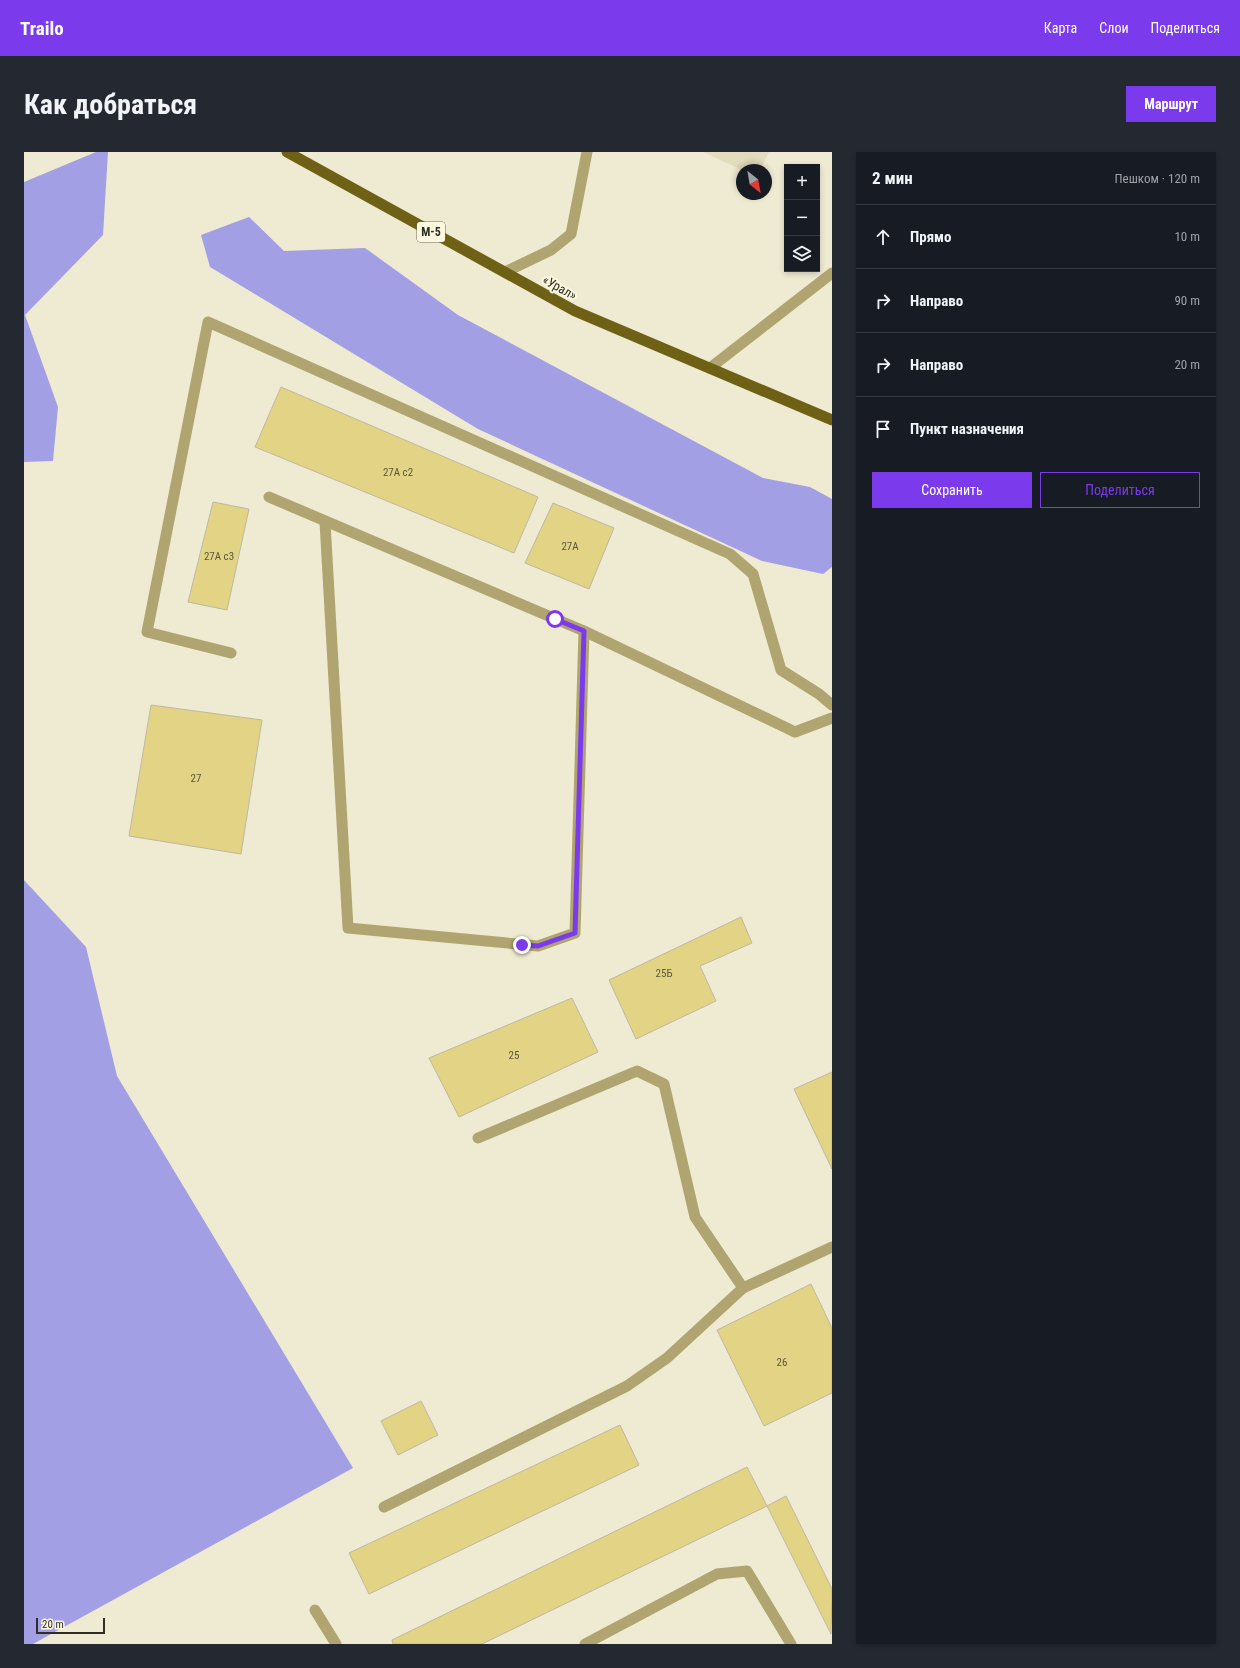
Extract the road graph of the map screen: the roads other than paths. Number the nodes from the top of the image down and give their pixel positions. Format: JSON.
{"nodes":[{"id":1,"x":287,"y":152,"type":"edge"},
{"id":2,"x":587,"y":152,"type":"edge"},
{"id":3,"x":505,"y":272,"type":"junction"},
{"id":4,"x":832,"y":273,"type":"edge"},
{"id":5,"x":710,"y":368,"type":"junction"},
{"id":6,"x":832,"y":420,"type":"edge"},
{"id":7,"x":269,"y":496,"type":"dead end"},
{"id":8,"x":325,"y":522,"type":"junction"},
{"id":9,"x":584,"y":631,"type":"junction"},
{"id":10,"x":231,"y":653,"type":"dead end"},
{"id":11,"x":832,"y":705,"type":"edge"},
{"id":12,"x":832,"y":718,"type":"edge"},
{"id":13,"x":478,"y":1138,"type":"dead end"},
{"id":14,"x":832,"y":1247,"type":"edge"},
{"id":15,"x":744,"y":1288,"type":"junction"},
{"id":16,"x":384,"y":1507,"type":"dead end"},
{"id":17,"x":314,"y":1610,"type":"dead end"},
{"id":18,"x":336,"y":1644,"type":"edge"},
{"id":19,"x":584,"y":1644,"type":"edge"},
{"id":20,"x":791,"y":1644,"type":"edge"}],
"edges":[{"from":1,"to":3,"type":"highway","name":"«Урал»","number":"М-5"},
{"from":2,"to":3,"type":"street"},
{"from":3,"to":5,"type":"highway","name":"«Урал»","number":"М-5"},
{"from":4,"to":5,"type":"street"},
{"from":5,"to":6,"type":"highway","name":"«Урал»","number":"М-5"},
{"from":7,"to":8,"type":"street"},
{"from":8,"to":9,"type":"street"},
{"from":8,"to":9,"type":"street"},
{"from":9,"to":12,"type":"street"},
{"from":10,"to":11,"type":"street"},
{"from":13,"to":15,"type":"street"},
{"from":14,"to":15,"type":"street"},
{"from":15,"to":16,"type":"street"},
{"from":17,"to":18,"type":"street"},
{"from":19,"to":20,"type":"street"}]}
